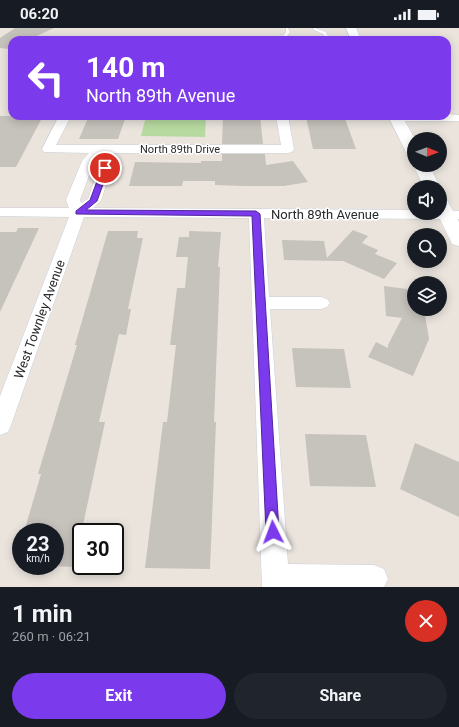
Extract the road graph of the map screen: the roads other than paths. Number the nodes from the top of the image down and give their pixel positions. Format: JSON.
{"nodes":[{"id":1,"x":287,"y":29,"type":"dead end"},
{"id":2,"x":314,"y":29,"type":"dead end"},
{"id":3,"x":285,"y":36,"type":"edge"},
{"id":4,"x":326,"y":36,"type":"edge"},
{"id":5,"x":63,"y":120,"type":"edge"},
{"id":6,"x":283,"y":120,"type":"edge"},
{"id":7,"x":397,"y":120,"type":"edge"},
{"id":8,"x":413,"y":120,"type":"edge"},
{"id":9,"x":440,"y":120,"type":"edge"},
{"id":10,"x":407,"y":139,"type":"edge"},
{"id":11,"x":100,"y":149,"type":"junction"},
{"id":12,"x":80,"y":181,"type":"junction"},
{"id":13,"x":100,"y":181,"type":"junction"},
{"id":14,"x":448,"y":211,"type":"edge"},
{"id":15,"x":0,"y":212,"type":"edge"},
{"id":16,"x":78,"y":212,"type":"junction"},
{"id":17,"x":256,"y":214,"type":"junction"},
{"id":18,"x":459,"y":240,"type":"edge"},
{"id":19,"x":260,"y":303,"type":"junction"},
{"id":20,"x":321,"y":303,"type":"dead end"},
{"id":21,"x":0,"y":425,"type":"edge"},
{"id":22,"x":374,"y":578,"type":"dead end"},
{"id":23,"x":275,"y":583,"type":"edge"}],
"edges":[{"from":1,"to":3,"type":"lane"},
{"from":2,"to":4,"type":"lane"},
{"from":5,"to":11,"type":"street","name":"North 89th Drive"},
{"from":6,"to":11,"type":"street","name":"North 89th Drive"},
{"from":7,"to":10,"type":"main road"},
{"from":8,"to":9,"type":"street"},
{"from":11,"to":12,"type":"street","name":"West Townley Avenue"},
{"from":11,"to":13,"type":"street"},
{"from":12,"to":13,"type":"street"},
{"from":12,"to":16,"type":"street","name":"West Townley Avenue"},
{"from":13,"to":16,"type":"street"},
{"from":14,"to":17,"type":"street","name":"North 89th Avenue"},
{"from":14,"to":18,"type":"main road"},
{"from":15,"to":16,"type":"street","name":"North 89th Avenue"},
{"from":16,"to":17,"type":"street","name":"North 89th Avenue"},
{"from":16,"to":21,"type":"street","name":"West Townley Avenue"},
{"from":17,"to":19,"type":"street"},
{"from":19,"to":20,"type":"street"},
{"from":19,"to":23,"type":"street"},
{"from":22,"to":23,"type":"street"}]}
